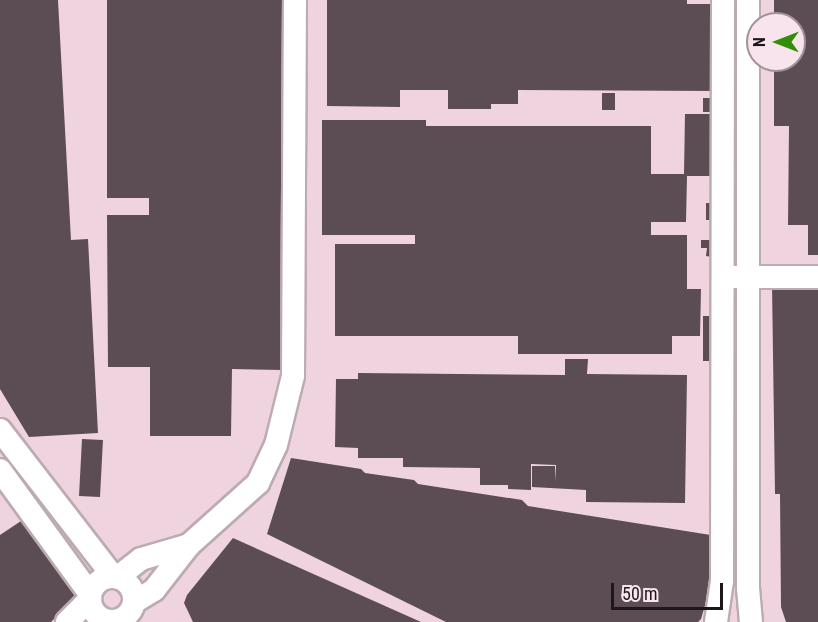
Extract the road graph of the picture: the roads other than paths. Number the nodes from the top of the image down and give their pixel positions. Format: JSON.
{"nodes":[{"id":1,"x":295,"y":0,"type":"edge"},
{"id":2,"x":723,"y":0,"type":"edge"},
{"id":3,"x":748,"y":0,"type":"edge"},
{"id":4,"x":723,"y":277,"type":"junction"},
{"id":5,"x":748,"y":277,"type":"junction"},
{"id":6,"x":818,"y":277,"type":"edge"},
{"id":7,"x":0,"y":430,"type":"edge"},
{"id":8,"x":0,"y":470,"type":"edge"},
{"id":9,"x":189,"y":545,"type":"junction"},
{"id":10,"x":116,"y":577,"type":"junction"},
{"id":11,"x":90,"y":596,"type":"junction"},
{"id":12,"x":137,"y":611,"type":"edge"},
{"id":13,"x":67,"y":622,"type":"edge"},
{"id":14,"x":110,"y":622,"type":"edge"},
{"id":15,"x":716,"y":622,"type":"edge"},
{"id":16,"x":751,"y":622,"type":"edge"}],
"edges":[{"from":1,"to":9,"type":"street"},
{"from":2,"to":4,"type":"street"},
{"from":3,"to":5,"type":"street"},
{"from":4,"to":5,"type":"street"},
{"from":4,"to":15,"type":"street"},
{"from":5,"to":6,"type":"street"},
{"from":5,"to":16,"type":"street"},
{"from":7,"to":10,"type":"street"},
{"from":8,"to":11,"type":"street"},
{"from":9,"to":10,"type":"street"},
{"from":9,"to":12,"type":"street"},
{"from":10,"to":11,"type":"street"},
{"from":10,"to":12,"type":"street"},
{"from":11,"to":13,"type":"street"},
{"from":11,"to":14,"type":"street"},
{"from":12,"to":14,"type":"street"}]}
